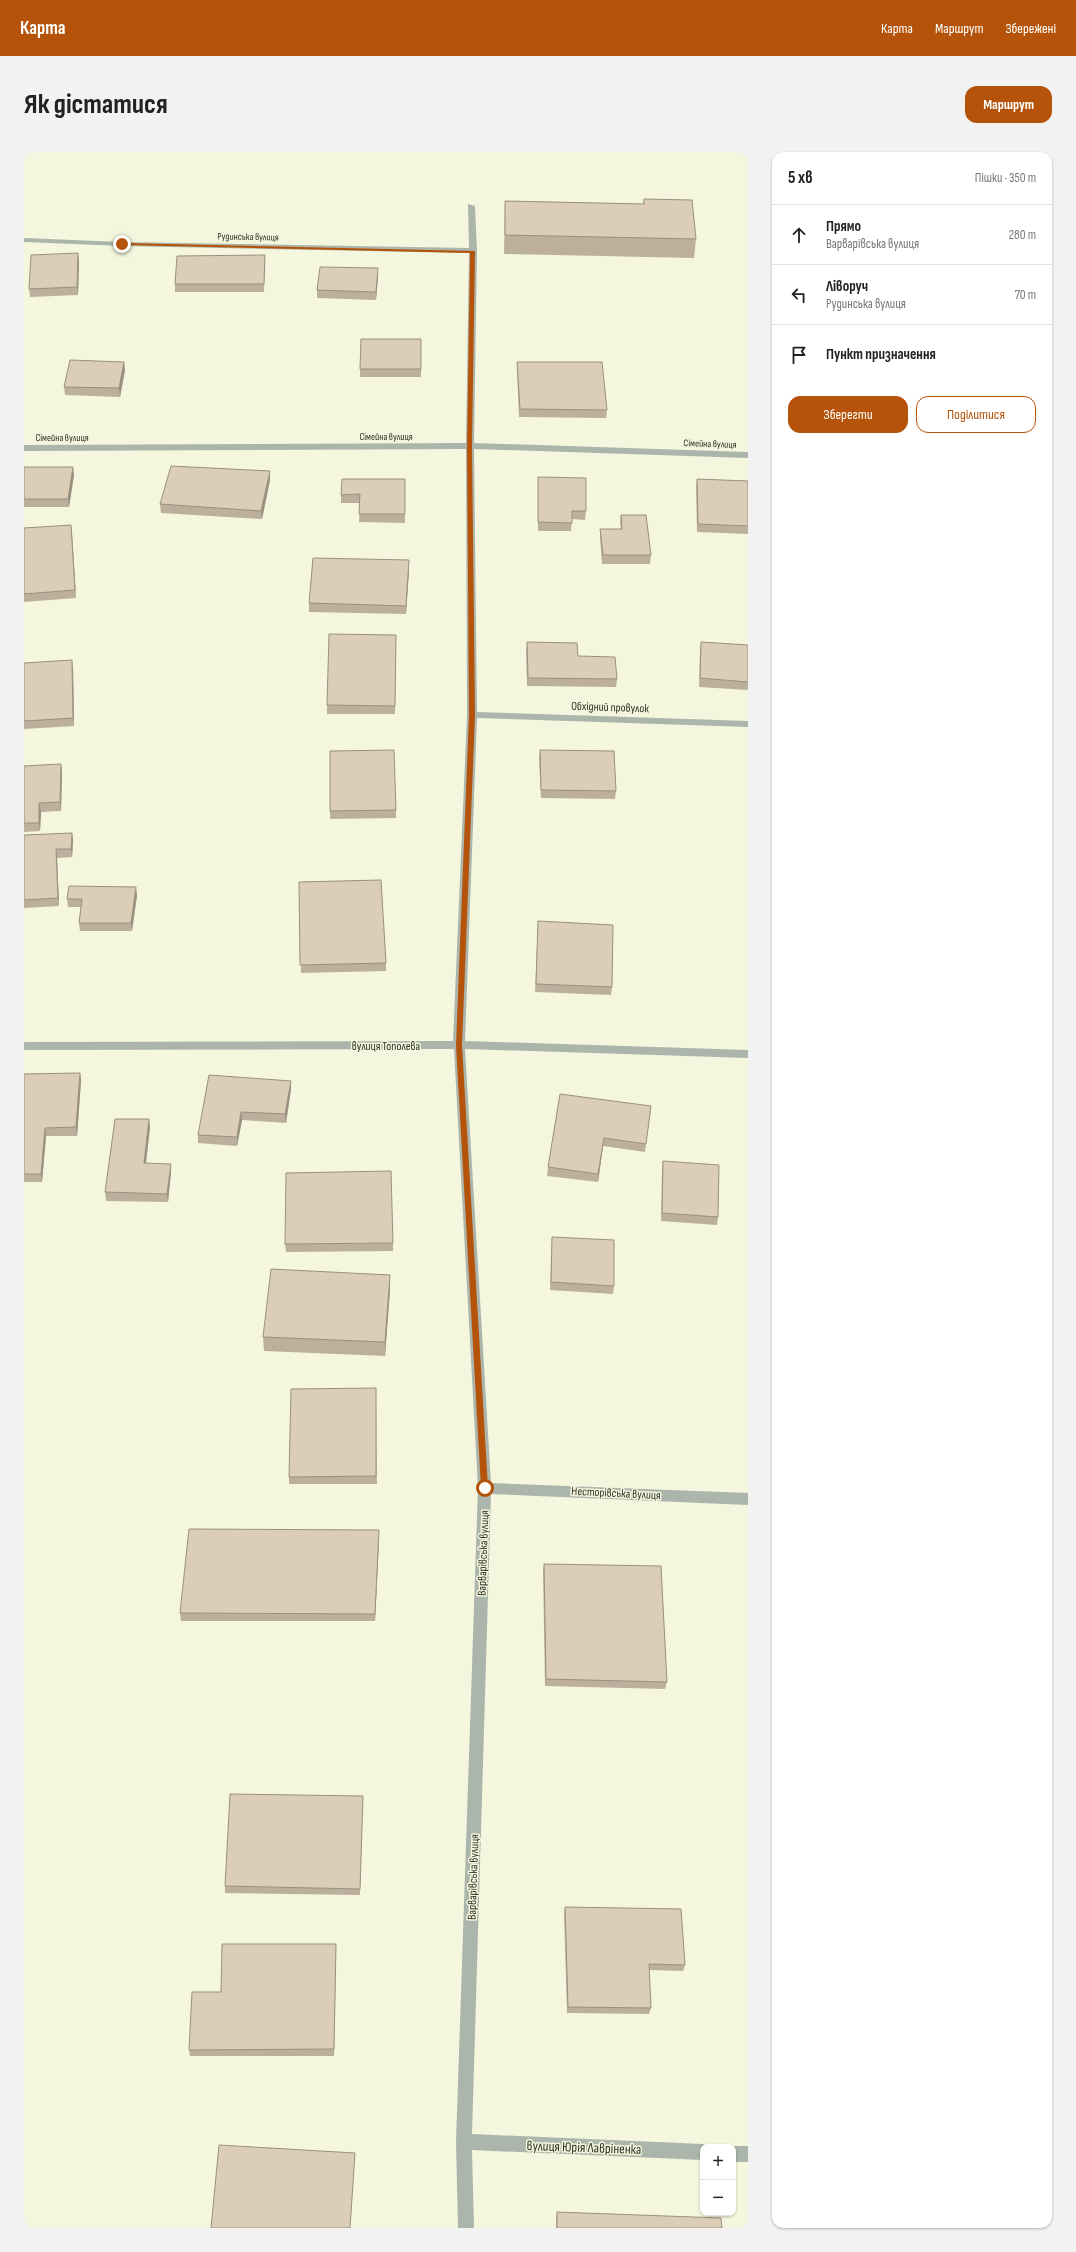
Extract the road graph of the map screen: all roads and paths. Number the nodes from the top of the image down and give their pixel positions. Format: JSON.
{"nodes":[{"id":1,"x":471,"y":206,"type":"dead end"},
{"id":2,"x":24,"y":240,"type":"edge"},
{"id":3,"x":473,"y":251,"type":"junction"},
{"id":4,"x":470,"y":446,"type":"junction"},
{"id":5,"x":24,"y":448,"type":"edge"},
{"id":6,"x":748,"y":455,"type":"edge"},
{"id":7,"x":472,"y":715,"type":"junction"},
{"id":8,"x":748,"y":724,"type":"edge"},
{"id":9,"x":459,"y":1045,"type":"junction"},
{"id":10,"x":24,"y":1046,"type":"edge"},
{"id":11,"x":748,"y":1054,"type":"edge"},
{"id":12,"x":485,"y":1488,"type":"junction"},
{"id":13,"x":748,"y":1499,"type":"edge"},
{"id":14,"x":464,"y":2142,"type":"junction"},
{"id":15,"x":700,"y":2152,"type":"edge"},
{"id":16,"x":736,"y":2154,"type":"edge"},
{"id":17,"x":748,"y":2154,"type":"edge"},
{"id":18,"x":466,"y":2228,"type":"edge"}],
"edges":[{"from":1,"to":3,"type":"street","name":"Варварівська вулиця"},
{"from":2,"to":3,"type":"street","name":"Рудинська вулиця"},
{"from":3,"to":4,"type":"street","name":"Варварівська вулиця"},
{"from":4,"to":5,"type":"street","name":"Сімейна вулиця"},
{"from":4,"to":6,"type":"street","name":"Сімейна вулиця"},
{"from":4,"to":7,"type":"street","name":"Варварівська вулиця"},
{"from":7,"to":8,"type":"street","name":"Обхідний провулок"},
{"from":7,"to":9,"type":"street","name":"Варварівська вулиця"},
{"from":9,"to":10,"type":"street","name":"вулиця Тополева"},
{"from":9,"to":11,"type":"street","name":"вулиця Тополева"},
{"from":9,"to":12,"type":"street","name":"Варварівська вулиця"},
{"from":12,"to":13,"type":"street","name":"Несторівська вулиця"},
{"from":12,"to":14,"type":"street","name":"Варварівська вулиця"},
{"from":14,"to":15,"type":"street","name":"вулиця Юрія Лавріненка"},
{"from":14,"to":18,"type":"street","name":"Варварівська вулиця"},
{"from":16,"to":17,"type":"street"}]}
